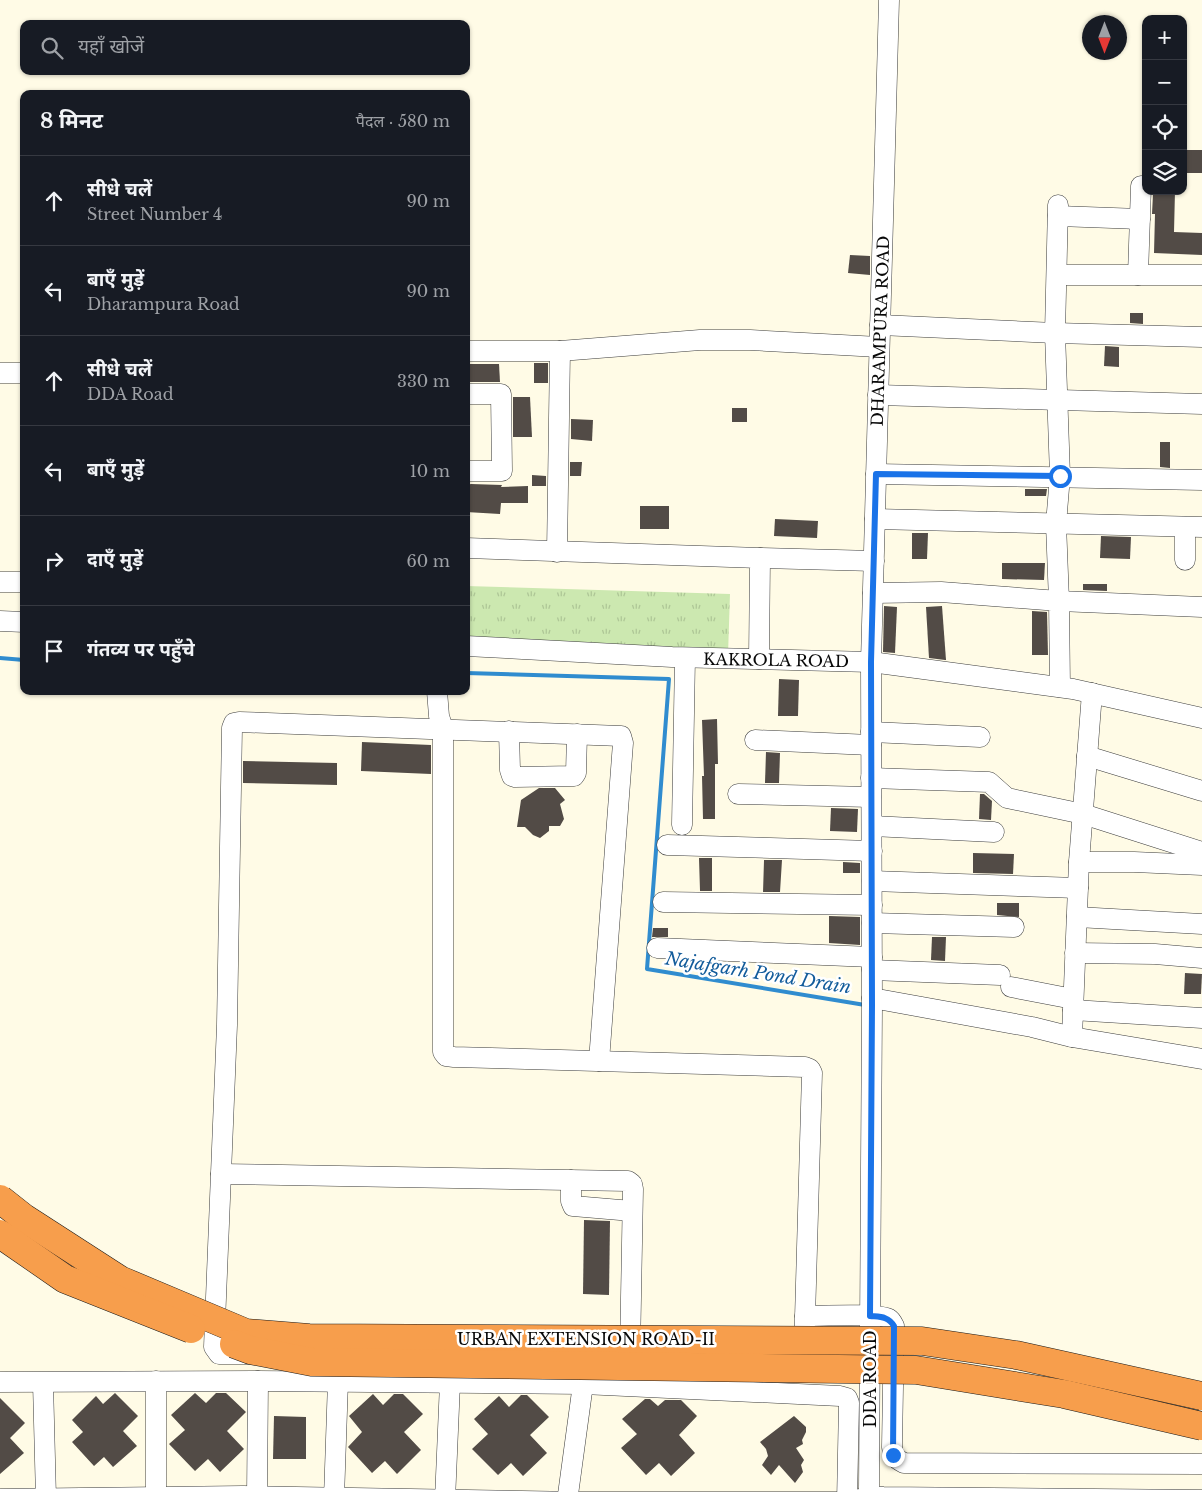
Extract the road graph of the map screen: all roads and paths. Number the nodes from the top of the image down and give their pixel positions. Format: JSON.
{"nodes":[{"id":1,"x":889,"y":0,"type":"edge"},
{"id":2,"x":1141,"y":186,"type":"dead end"},
{"id":3,"x":1140,"y":219,"type":"junction"},
{"id":4,"x":1057,"y":274,"type":"junction"},
{"id":5,"x":1138,"y":275,"type":"junction"},
{"id":6,"x":1202,"y":276,"type":"edge"},
{"id":7,"x":880,"y":325,"type":"junction"},
{"id":8,"x":1055,"y":333,"type":"junction"},
{"id":9,"x":1202,"y":337,"type":"edge"},
{"id":10,"x":879,"y":347,"type":"junction"},
{"id":11,"x":470,"y":351,"type":"edge"},
{"id":12,"x":560,"y":351,"type":"junction"},
{"id":13,"x":0,"y":373,"type":"edge"},
{"id":14,"x":20,"y":373,"type":"edge"},
{"id":15,"x":470,"y":394,"type":"edge"},
{"id":16,"x":878,"y":395,"type":"junction"},
{"id":17,"x":1057,"y":400,"type":"junction"},
{"id":18,"x":1202,"y":404,"type":"edge"},
{"id":19,"x":470,"y":471,"type":"edge"},
{"id":20,"x":876,"y":474,"type":"junction"},
{"id":21,"x":1060,"y":476,"type":"junction"},
{"id":22,"x":1202,"y":480,"type":"edge"},
{"id":23,"x":875,"y":519,"type":"junction"},
{"id":24,"x":1056,"y":524,"type":"junction"},
{"id":25,"x":1194,"y":527,"type":"edge"},
{"id":26,"x":470,"y":548,"type":"edge"},
{"id":27,"x":557,"y":552,"type":"junction"},
{"id":28,"x":760,"y":558,"type":"junction"},
{"id":29,"x":1185,"y":560,"type":"dead end"},
{"id":30,"x":874,"y":561,"type":"junction"},
{"id":31,"x":0,"y":582,"type":"edge"},
{"id":32,"x":20,"y":582,"type":"edge"},
{"id":33,"x":873,"y":593,"type":"junction"},
{"id":34,"x":1059,"y":601,"type":"junction"},
{"id":35,"x":1202,"y":607,"type":"edge"},
{"id":36,"x":0,"y":621,"type":"edge"},
{"id":37,"x":20,"y":622,"type":"edge"},
{"id":38,"x":470,"y":646,"type":"edge"},
{"id":39,"x":685,"y":658,"type":"junction"},
{"id":40,"x":759,"y":659,"type":"junction"},
{"id":41,"x":871,"y":662,"type":"junction"},
{"id":42,"x":1060,"y":687,"type":"junction"},
{"id":43,"x":1092,"y":693,"type":"junction"},
{"id":44,"x":437,"y":695,"type":"edge"},
{"id":45,"x":1202,"y":718,"type":"edge"},
{"id":46,"x":443,"y":729,"type":"junction"},
{"id":47,"x":509,"y":731,"type":"junction"},
{"id":48,"x":577,"y":734,"type":"junction"},
{"id":49,"x":980,"y":737,"type":"dead end"},
{"id":50,"x":871,"y":738,"type":"junction"},
{"id":51,"x":755,"y":740,"type":"dead end"},
{"id":52,"x":1087,"y":756,"type":"junction"},
{"id":53,"x":871,"y":787,"type":"junction"},
{"id":54,"x":1202,"y":791,"type":"edge"},
{"id":55,"x":738,"y":794,"type":"dead end"},
{"id":56,"x":1083,"y":814,"type":"junction"},
{"id":57,"x":682,"y":825,"type":"dead end"},
{"id":58,"x":872,"y":826,"type":"junction"},
{"id":59,"x":994,"y":832,"type":"dead end"},
{"id":60,"x":667,"y":845,"type":"dead end"},
{"id":61,"x":872,"y":851,"type":"junction"},
{"id":62,"x":1202,"y":852,"type":"edge"},
{"id":63,"x":1079,"y":862,"type":"junction"},
{"id":64,"x":1202,"y":865,"type":"edge"},
{"id":65,"x":872,"y":881,"type":"junction"},
{"id":66,"x":1078,"y":888,"type":"junction"},
{"id":67,"x":663,"y":902,"type":"dead end"},
{"id":68,"x":872,"y":914,"type":"junction"},
{"id":69,"x":1077,"y":917,"type":"junction"},
{"id":70,"x":1202,"y":924,"type":"edge"},
{"id":71,"x":1014,"y":927,"type":"dead end"},
{"id":72,"x":657,"y":948,"type":"dead end"},
{"id":73,"x":1075,"y":953,"type":"junction"},
{"id":74,"x":1202,"y":958,"type":"edge"},
{"id":75,"x":872,"y":964,"type":"junction"},
{"id":76,"x":1073,"y":1004,"type":"junction"},
{"id":77,"x":872,"y":1005,"type":"junction"},
{"id":78,"x":1202,"y":1018,"type":"edge"},
{"id":79,"x":1072,"y":1037,"type":"junction"},
{"id":80,"x":1202,"y":1059,"type":"edge"},
{"id":81,"x":599,"y":1061,"type":"junction"},
{"id":82,"x":221,"y":1174,"type":"junction"},
{"id":83,"x":570,"y":1180,"type":"junction"},
{"id":84,"x":0,"y":1198,"type":"edge"},
{"id":85,"x":632,"y":1211,"type":"junction"},
{"id":86,"x":0,"y":1234,"type":"edge"},
{"id":87,"x":805,"y":1316,"type":"junction"},
{"id":88,"x":870,"y":1316,"type":"junction"},
{"id":89,"x":630,"y":1359,"type":"junction"},
{"id":90,"x":156,"y":1381,"type":"junction"},
{"id":91,"x":258,"y":1381,"type":"junction"},
{"id":92,"x":338,"y":1381,"type":"junction"},
{"id":93,"x":0,"y":1382,"type":"edge"},
{"id":94,"x":43,"y":1383,"type":"junction"},
{"id":95,"x":450,"y":1383,"type":"junction"},
{"id":96,"x":583,"y":1384,"type":"junction"},
{"id":97,"x":1202,"y":1396,"type":"edge"},
{"id":98,"x":1202,"y":1426,"type":"edge"},
{"id":99,"x":1202,"y":1464,"type":"edge"},
{"id":100,"x":873,"y":1496,"type":"junction"},
{"id":101,"x":156,"y":1497,"type":"junction"},
{"id":102,"x":257,"y":1497,"type":"junction"},
{"id":103,"x":46,"y":1498,"type":"junction"},
{"id":104,"x":334,"y":1498,"type":"junction"},
{"id":105,"x":0,"y":1499,"type":"edge"},
{"id":106,"x":445,"y":1500,"type":"junction"},
{"id":107,"x":1202,"y":1500,"type":"edge"},
{"id":108,"x":567,"y":1502,"type":"junction"},
{"id":109,"x":848,"y":1502,"type":"edge"}],
"edges":[{"from":1,"to":7,"type":"street","name":"DHARAMPURA ROAD"},
{"from":2,"to":3,"type":"street"},
{"from":3,"to":4,"type":"street"},
{"from":3,"to":5,"type":"street"},
{"from":4,"to":5,"type":"street"},
{"from":4,"to":8,"type":"street"},
{"from":5,"to":6,"type":"street"},
{"from":7,"to":8,"type":"street"},
{"from":7,"to":10,"type":"street","name":"DHARAMPURA ROAD"},
{"from":8,"to":9,"type":"street"},
{"from":8,"to":17,"type":"street"},
{"from":10,"to":12,"type":"street"},
{"from":10,"to":16,"type":"street","name":"DHARAMPURA ROAD"},
{"from":11,"to":12,"type":"street"},
{"from":12,"to":27,"type":"street"},
{"from":13,"to":14,"type":"street"},
{"from":15,"to":19,"type":"street"},
{"from":16,"to":17,"type":"street"},
{"from":16,"to":20,"type":"street","name":"DHARAMPURA ROAD"},
{"from":17,"to":18,"type":"street"},
{"from":17,"to":21,"type":"street"},
{"from":20,"to":21,"type":"street"},
{"from":20,"to":23,"type":"street","name":"DHARAMPURA ROAD"},
{"from":21,"to":22,"type":"street"},
{"from":21,"to":24,"type":"street"},
{"from":23,"to":24,"type":"street"},
{"from":23,"to":30,"type":"street","name":"DHARAMPURA ROAD"},
{"from":24,"to":25,"type":"street"},
{"from":24,"to":34,"type":"street"},
{"from":25,"to":29,"type":"street"},
{"from":26,"to":27,"type":"street"},
{"from":27,"to":28,"type":"street"},
{"from":28,"to":30,"type":"street"},
{"from":28,"to":40,"type":"street"},
{"from":30,"to":33,"type":"street","name":"DHARAMPURA ROAD"},
{"from":31,"to":32,"type":"street"},
{"from":33,"to":34,"type":"street"},
{"from":33,"to":41,"type":"street","name":"DHARAMPURA ROAD"},
{"from":34,"to":35,"type":"street"},
{"from":34,"to":42,"type":"street"},
{"from":36,"to":37,"type":"street"},
{"from":38,"to":39,"type":"street","name":"KAKROLA ROAD"},
{"from":39,"to":40,"type":"street","name":"KAKROLA ROAD"},
{"from":39,"to":57,"type":"street"},
{"from":40,"to":41,"type":"street","name":"KAKROLA ROAD"},
{"from":41,"to":42,"type":"street","name":"KAKROLA ROAD"},
{"from":41,"to":50,"type":"street","name":"DDA ROAD"},
{"from":42,"to":43,"type":"street","name":"KAKROLA ROAD"},
{"from":43,"to":45,"type":"street","name":"KAKROLA ROAD"},
{"from":43,"to":52,"type":"street"},
{"from":44,"to":46,"type":"street"},
{"from":46,"to":47,"type":"street"},
{"from":46,"to":81,"type":"street"},
{"from":46,"to":82,"type":"street"},
{"from":47,"to":48,"type":"street"},
{"from":47,"to":48,"type":"street"},
{"from":48,"to":81,"type":"street"},
{"from":49,"to":50,"type":"street"},
{"from":50,"to":51,"type":"street"},
{"from":50,"to":53,"type":"street","name":"DDA ROAD"},
{"from":52,"to":54,"type":"street"},
{"from":52,"to":56,"type":"street"},
{"from":53,"to":55,"type":"street"},
{"from":53,"to":56,"type":"street"},
{"from":53,"to":58,"type":"street","name":"DDA ROAD"},
{"from":56,"to":62,"type":"street"},
{"from":56,"to":63,"type":"street"},
{"from":58,"to":59,"type":"street"},
{"from":58,"to":61,"type":"street","name":"DDA ROAD"},
{"from":60,"to":61,"type":"street"},
{"from":61,"to":65,"type":"street","name":"DDA ROAD"},
{"from":63,"to":64,"type":"street"},
{"from":63,"to":66,"type":"street"},
{"from":65,"to":66,"type":"street"},
{"from":65,"to":68,"type":"street","name":"DDA ROAD"},
{"from":66,"to":69,"type":"street"},
{"from":67,"to":68,"type":"street"},
{"from":68,"to":71,"type":"street"},
{"from":68,"to":75,"type":"street","name":"DDA ROAD"},
{"from":69,"to":70,"type":"street"},
{"from":69,"to":73,"type":"street"},
{"from":72,"to":75,"type":"street"},
{"from":73,"to":74,"type":"street"},
{"from":73,"to":76,"type":"street"},
{"from":75,"to":76,"type":"street"},
{"from":75,"to":77,"type":"street","name":"DDA ROAD"},
{"from":76,"to":78,"type":"street"},
{"from":76,"to":79,"type":"street"},
{"from":77,"to":79,"type":"street"},
{"from":77,"to":88,"type":"street","name":"DDA ROAD"},
{"from":79,"to":80,"type":"street"},
{"from":81,"to":87,"type":"street"},
{"from":82,"to":83,"type":"street"},
{"from":82,"to":89,"type":"street"},
{"from":83,"to":85,"type":"street"},
{"from":83,"to":85,"type":"street"},
{"from":84,"to":97,"type":"highway","name":"URBAN EXTENSION ROAD-II","bridge":true},
{"from":85,"to":89,"type":"street"},
{"from":86,"to":98,"type":"highway","name":"URBAN EXTENSION ROAD-II","bridge":true},
{"from":87,"to":88,"type":"street"},
{"from":87,"to":89,"type":"street"},
{"from":88,"to":99,"type":"street"},
{"from":88,"to":100,"type":"street","name":"DDA ROAD"},
{"from":90,"to":91,"type":"street"},
{"from":90,"to":94,"type":"street"},
{"from":90,"to":101,"type":"street"},
{"from":91,"to":92,"type":"street"},
{"from":91,"to":102,"type":"street"},
{"from":92,"to":95,"type":"street"},
{"from":92,"to":104,"type":"street"},
{"from":93,"to":94,"type":"street"},
{"from":94,"to":103,"type":"street"},
{"from":95,"to":96,"type":"street"},
{"from":95,"to":106,"type":"street"},
{"from":96,"to":108,"type":"street"},
{"from":96,"to":109,"type":"street"},
{"from":100,"to":107,"type":"street"},
{"from":100,"to":109,"type":"street"},
{"from":101,"to":102,"type":"street"},
{"from":101,"to":103,"type":"street"},
{"from":102,"to":104,"type":"street"},
{"from":103,"to":105,"type":"street"},
{"from":104,"to":106,"type":"street"},
{"from":106,"to":108,"type":"street"},
{"from":108,"to":109,"type":"street"}]}
